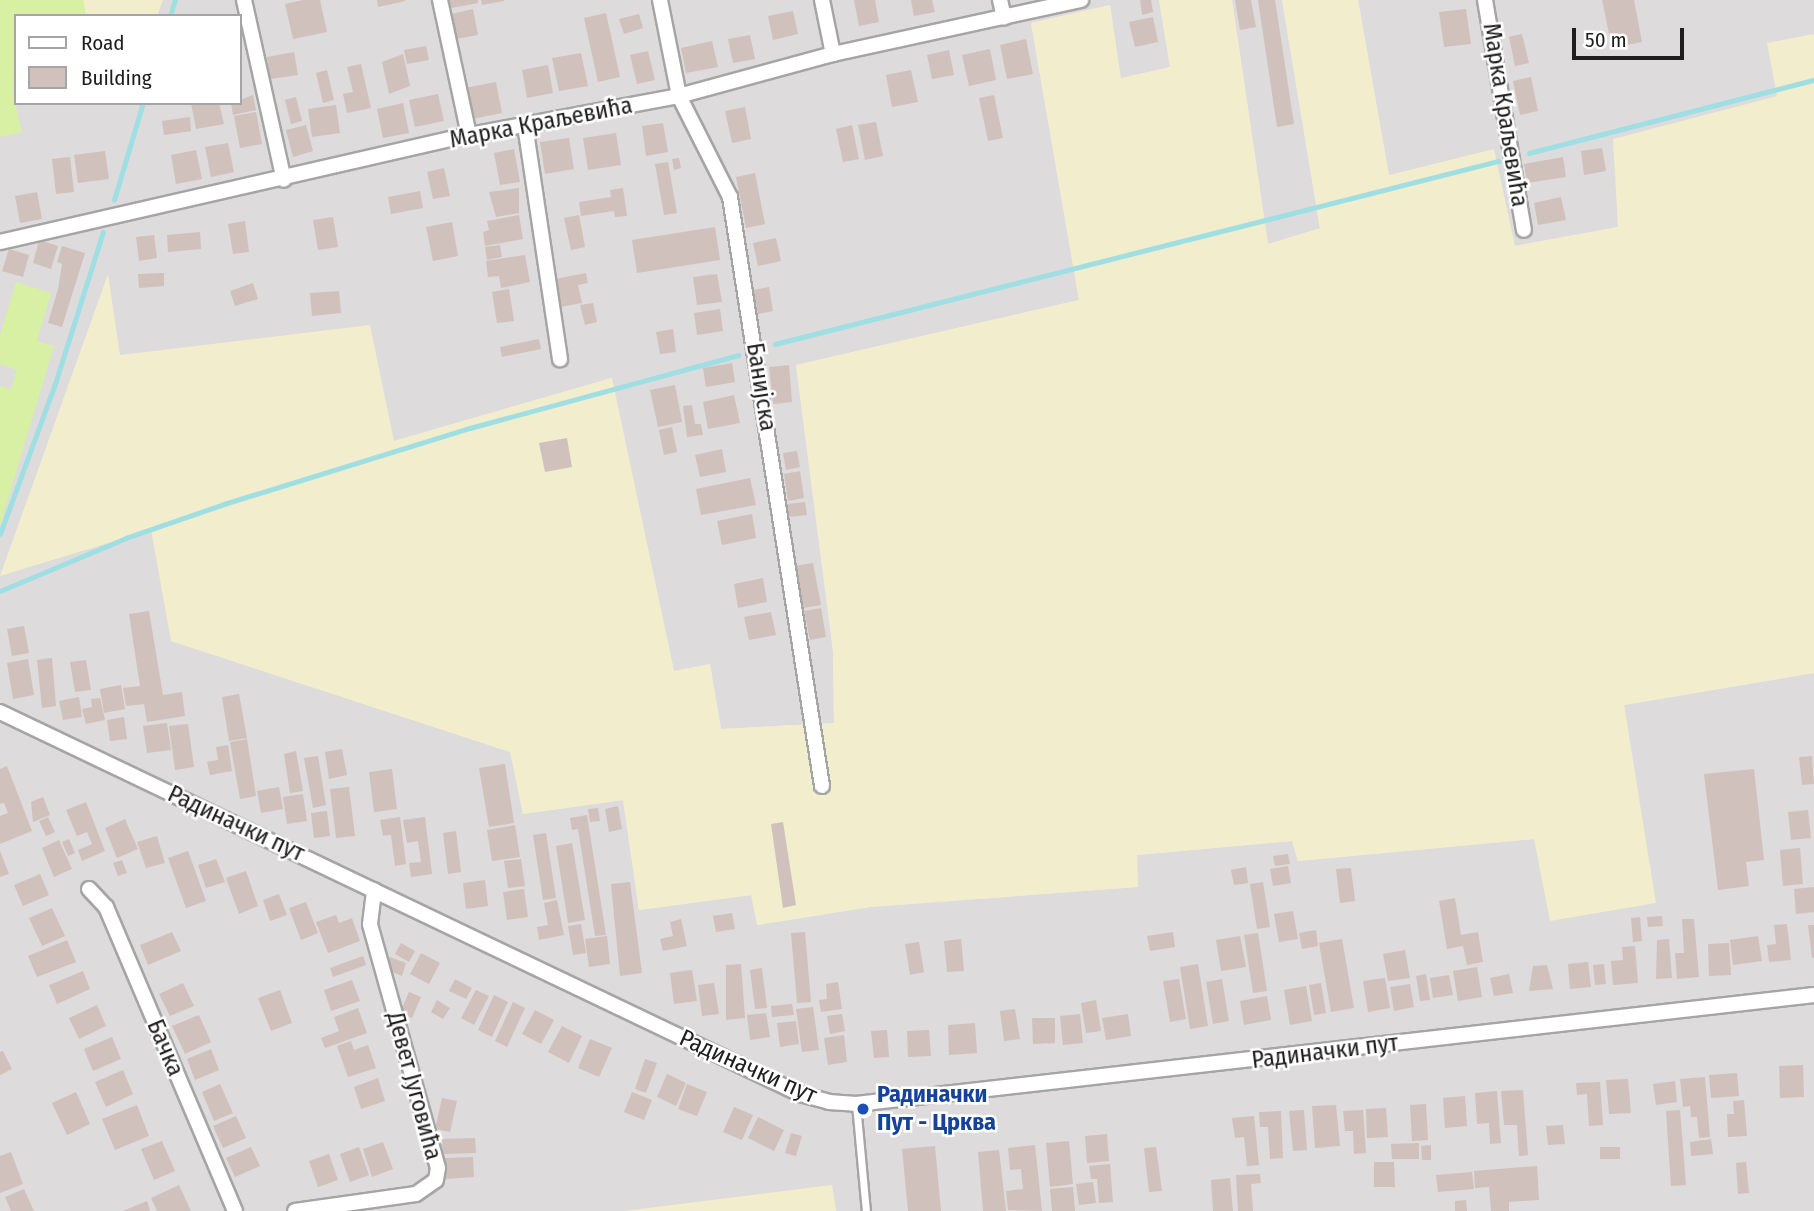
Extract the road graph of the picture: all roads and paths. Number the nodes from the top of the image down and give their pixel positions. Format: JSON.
{"nodes":[{"id":1,"x":244,"y":0,"type":"edge"},
{"id":2,"x":440,"y":0,"type":"edge"},
{"id":3,"x":660,"y":0,"type":"edge"},
{"id":4,"x":822,"y":0,"type":"edge"},
{"id":5,"x":1000,"y":0,"type":"edge"},
{"id":6,"x":1081,"y":0,"type":"edge"},
{"id":7,"x":1485,"y":0,"type":"edge"},
{"id":8,"x":1004,"y":18,"type":"junction"},
{"id":9,"x":833,"y":54,"type":"junction"},
{"id":10,"x":679,"y":96,"type":"junction"},
{"id":11,"x":526,"y":125,"type":"junction"},
{"id":12,"x":469,"y":135,"type":"junction"},
{"id":13,"x":284,"y":180,"type":"junction"},
{"id":14,"x":1524,"y":230,"type":"dead end"},
{"id":15,"x":0,"y":242,"type":"edge"},
{"id":16,"x":560,"y":359,"type":"dead end"},
{"id":17,"x":0,"y":712,"type":"edge"},
{"id":18,"x":822,"y":786,"type":"dead end"},
{"id":19,"x":89,"y":889,"type":"dead end"},
{"id":20,"x":374,"y":890,"type":"junction"},
{"id":21,"x":1814,"y":995,"type":"edge"},
{"id":22,"x":856,"y":1104,"type":"junction"},
{"id":23,"x":235,"y":1211,"type":"edge"},
{"id":24,"x":295,"y":1211,"type":"edge"},
{"id":25,"x":866,"y":1211,"type":"edge"}],
"edges":[{"from":1,"to":13,"type":"street"},
{"from":2,"to":12,"type":"street"},
{"from":3,"to":10,"type":"street","name":"Банијска"},
{"from":4,"to":9,"type":"street"},
{"from":5,"to":8,"type":"street"},
{"from":6,"to":8,"type":"street","name":"Марка Краљевића"},
{"from":7,"to":14,"type":"street","name":"Марка Краљевића"},
{"from":8,"to":9,"type":"street","name":"Марка Краљевића"},
{"from":9,"to":10,"type":"street","name":"Марка Краљевића"},
{"from":10,"to":11,"type":"street","name":"Марка Краљевића"},
{"from":10,"to":18,"type":"street","name":"Банијска"},
{"from":11,"to":12,"type":"street","name":"Марка Краљевића"},
{"from":11,"to":16,"type":"street"},
{"from":12,"to":13,"type":"street","name":"Марка Краљевића"},
{"from":13,"to":15,"type":"street","name":"Марка Краљевића"},
{"from":17,"to":20,"type":"street","name":"Радиначки пут"},
{"from":19,"to":23,"type":"street","name":"Бачка"},
{"from":20,"to":22,"type":"street","name":"Радиначки пут"},
{"from":20,"to":24,"type":"street","name":"Девет Југовића"},
{"from":21,"to":22,"type":"street","name":"Радиначки пут"},
{"from":22,"to":25,"type":"lane"}]}
